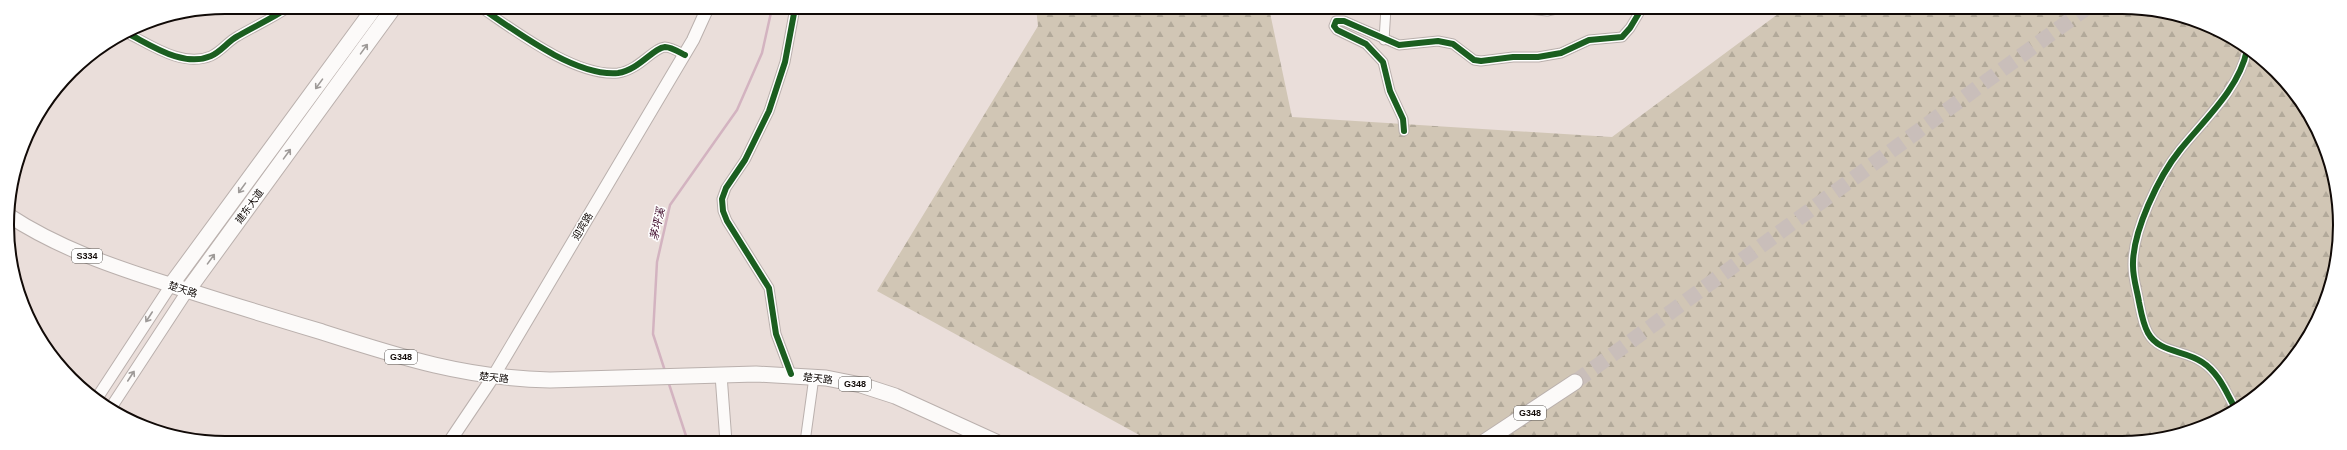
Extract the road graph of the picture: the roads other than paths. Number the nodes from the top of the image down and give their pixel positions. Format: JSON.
{"nodes":[{"id":1,"x":279,"y":14,"type":"edge"},
{"id":2,"x":370,"y":14,"type":"edge"},
{"id":3,"x":389,"y":14,"type":"edge"},
{"id":4,"x":490,"y":14,"type":"edge"},
{"id":5,"x":705,"y":14,"type":"edge"},
{"id":6,"x":794,"y":14,"type":"edge"},
{"id":7,"x":1386,"y":14,"type":"edge"},
{"id":8,"x":1638,"y":14,"type":"edge"},
{"id":9,"x":133,"y":36,"type":"edge"},
{"id":10,"x":1384,"y":40,"type":"junction"},
{"id":11,"x":685,"y":54,"type":"junction"},
{"id":12,"x":2245,"y":55,"type":"edge"},
{"id":13,"x":1404,"y":131,"type":"dead end"},
{"id":14,"x":14,"y":218,"type":"edge"},
{"id":15,"x":171,"y":284,"type":"junction"},
{"id":16,"x":188,"y":290,"type":"junction"},
{"id":17,"x":791,"y":374,"type":"junction"},
{"id":18,"x":721,"y":375,"type":"junction"},
{"id":19,"x":814,"y":376,"type":"junction"},
{"id":20,"x":493,"y":377,"type":"junction"},
{"id":21,"x":1575,"y":382,"type":"tunnel mouth"},
{"id":22,"x":100,"y":394,"type":"edge"},
{"id":23,"x":113,"y":404,"type":"edge"},
{"id":24,"x":2233,"y":404,"type":"edge"},
{"id":25,"x":453,"y":436,"type":"edge"},
{"id":26,"x":726,"y":436,"type":"edge"},
{"id":27,"x":806,"y":436,"type":"edge"},
{"id":28,"x":983,"y":436,"type":"edge"},
{"id":29,"x":1493,"y":436,"type":"edge"}],
"edges":[{"from":1,"to":9,"type":"street"},
{"from":2,"to":15,"type":"highway","name":"建东大道","one_way":true},
{"from":16,"to":3,"type":"highway","name":"建东大道","one_way":true},
{"from":4,"to":11,"type":"street"},
{"from":5,"to":11,"type":"main road","name":"迎宾路"},
{"from":6,"to":17,"type":"street"},
{"from":7,"to":10,"type":"street"},
{"from":8,"to":10,"type":"street"},
{"from":10,"to":13,"type":"street"},
{"from":11,"to":20,"type":"main road","name":"迎宾路"},
{"from":12,"to":24,"type":"street"},
{"from":14,"to":15,"type":"main road","name":"楚天路","number":"S334"},
{"from":15,"to":16,"type":"highway","name":"楚天路","number":"G348"},
{"from":15,"to":22,"type":"street","name":"建东大道","one_way":true},
{"from":16,"to":20,"type":"highway","name":"楚天路","number":"G348"},
{"from":23,"to":16,"type":"street","name":"建东大道","one_way":true},
{"from":17,"to":18,"type":"highway","name":"楚天路","number":"G348"},
{"from":17,"to":19,"type":"highway","name":"楚天路","number":"G348"},
{"from":18,"to":20,"type":"highway","name":"楚天路","number":"G348"},
{"from":18,"to":26,"type":"street"},
{"from":19,"to":27,"type":"street"},
{"from":19,"to":28,"type":"highway","name":"楚天路","number":"G348"},
{"from":20,"to":25,"type":"main road","name":"迎宾路"},
{"from":21,"to":29,"type":"highway","number":"G348"}]}
